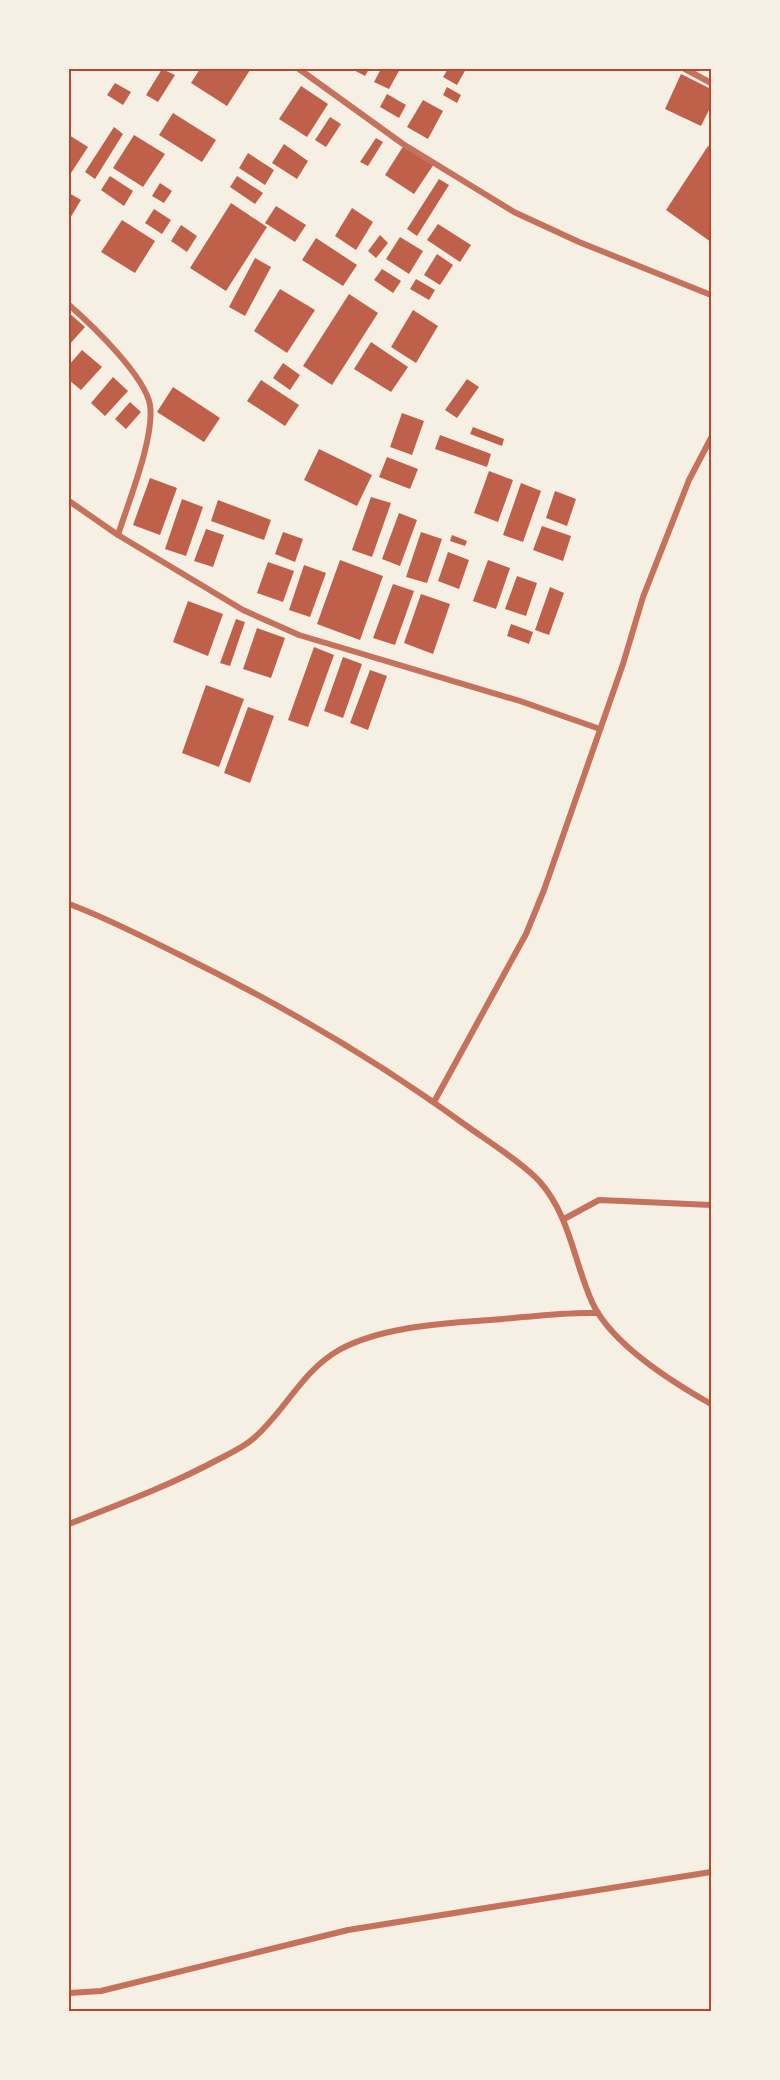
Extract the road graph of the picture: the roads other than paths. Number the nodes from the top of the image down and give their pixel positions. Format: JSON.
{"nodes":[{"id":1,"x":299,"y":69,"type":"edge"},
{"id":2,"x":685,"y":69,"type":"edge"},
{"id":3,"x":711,"y":83,"type":"edge"},
{"id":4,"x":711,"y":295,"type":"edge"},
{"id":5,"x":69,"y":305,"type":"edge"},
{"id":6,"x":711,"y":438,"type":"edge"},
{"id":7,"x":69,"y":501,"type":"edge"},
{"id":8,"x":118,"y":535,"type":"junction"},
{"id":9,"x":600,"y":729,"type":"junction"},
{"id":10,"x":69,"y":904,"type":"edge"},
{"id":11,"x":434,"y":1102,"type":"junction"},
{"id":12,"x":711,"y":1205,"type":"edge"},
{"id":13,"x":564,"y":1219,"type":"junction"},
{"id":14,"x":598,"y":1313,"type":"junction"},
{"id":15,"x":711,"y":1404,"type":"edge"},
{"id":16,"x":69,"y":1524,"type":"edge"},
{"id":17,"x":711,"y":1872,"type":"edge"},
{"id":18,"x":69,"y":1993,"type":"edge"}],
"edges":[{"from":1,"to":4,"type":"street"},
{"from":2,"to":3,"type":"street"},
{"from":5,"to":8,"type":"street"},
{"from":6,"to":9,"type":"street"},
{"from":7,"to":8,"type":"street"},
{"from":8,"to":9,"type":"street"},
{"from":9,"to":11,"type":"street"},
{"from":10,"to":11,"type":"street"},
{"from":11,"to":13,"type":"street"},
{"from":12,"to":13,"type":"street"},
{"from":13,"to":14,"type":"street"},
{"from":14,"to":15,"type":"street"},
{"from":14,"to":16,"type":"street"},
{"from":17,"to":18,"type":"street"}]}
